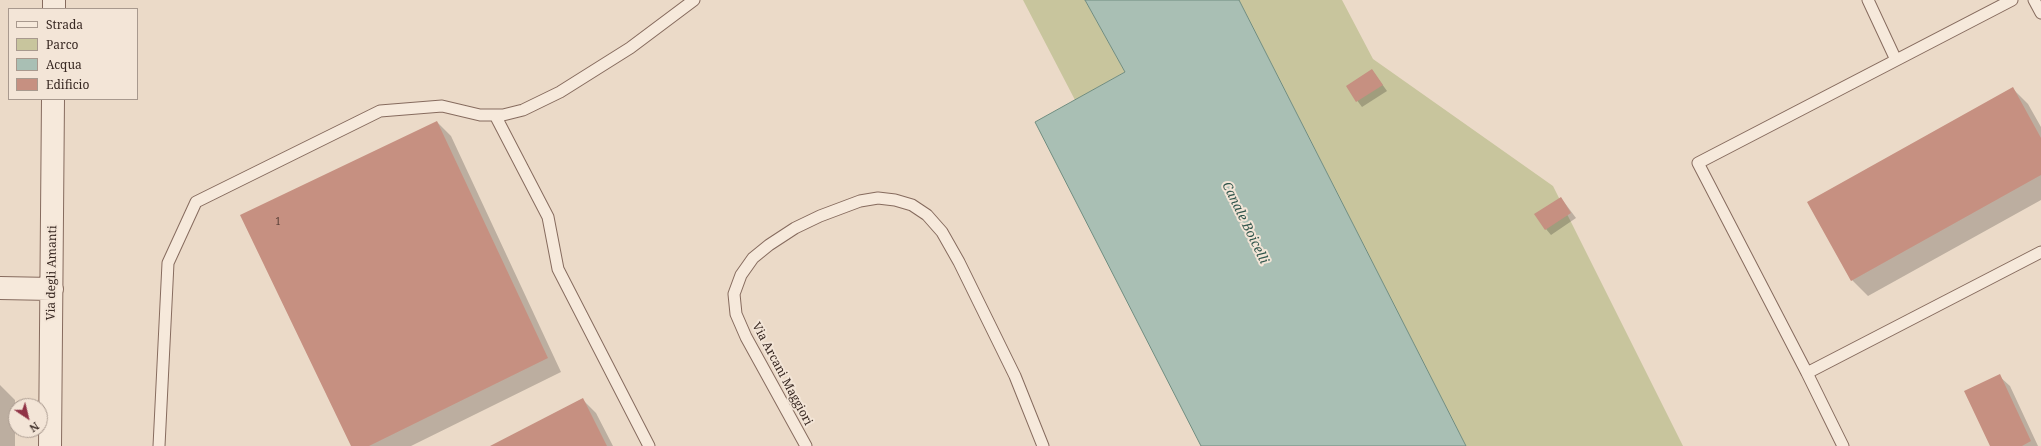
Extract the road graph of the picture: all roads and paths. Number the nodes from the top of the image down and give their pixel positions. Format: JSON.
{"nodes":[{"id":1,"x":694,"y":0,"type":"edge"},
{"id":2,"x":1868,"y":0,"type":"edge"},
{"id":3,"x":2012,"y":0,"type":"edge"},
{"id":4,"x":2034,"y":0,"type":"edge"},
{"id":5,"x":2041,"y":13,"type":"edge"},
{"id":6,"x":1896,"y":60,"type":"junction"},
{"id":7,"x":53,"y":100,"type":"edge"},
{"id":8,"x":495,"y":115,"type":"junction"},
{"id":9,"x":2041,"y":252,"type":"edge"},
{"id":10,"x":0,"y":288,"type":"edge"},
{"id":11,"x":52,"y":289,"type":"junction"},
{"id":12,"x":1807,"y":373,"type":"junction"},
{"id":13,"x":50,"y":446,"type":"edge"},
{"id":14,"x":159,"y":446,"type":"edge"},
{"id":15,"x":649,"y":446,"type":"edge"},
{"id":16,"x":806,"y":446,"type":"edge"},
{"id":17,"x":1043,"y":446,"type":"edge"},
{"id":18,"x":1843,"y":446,"type":"edge"}],
"edges":[{"from":1,"to":8,"type":"lane"},
{"from":2,"to":6,"type":"lane"},
{"from":3,"to":6,"type":"lane"},
{"from":4,"to":5,"type":"lane"},
{"from":6,"to":12,"type":"lane"},
{"from":7,"to":11,"type":"street","name":"Via degli Amanti"},
{"from":8,"to":14,"type":"lane"},
{"from":8,"to":15,"type":"lane"},
{"from":9,"to":12,"type":"lane"},
{"from":10,"to":11,"type":"street"},
{"from":11,"to":13,"type":"street","name":"Via degli Amanti"},
{"from":12,"to":18,"type":"lane"},
{"from":16,"to":17,"type":"lane","name":"Via Arcani Maggiori"}]}
